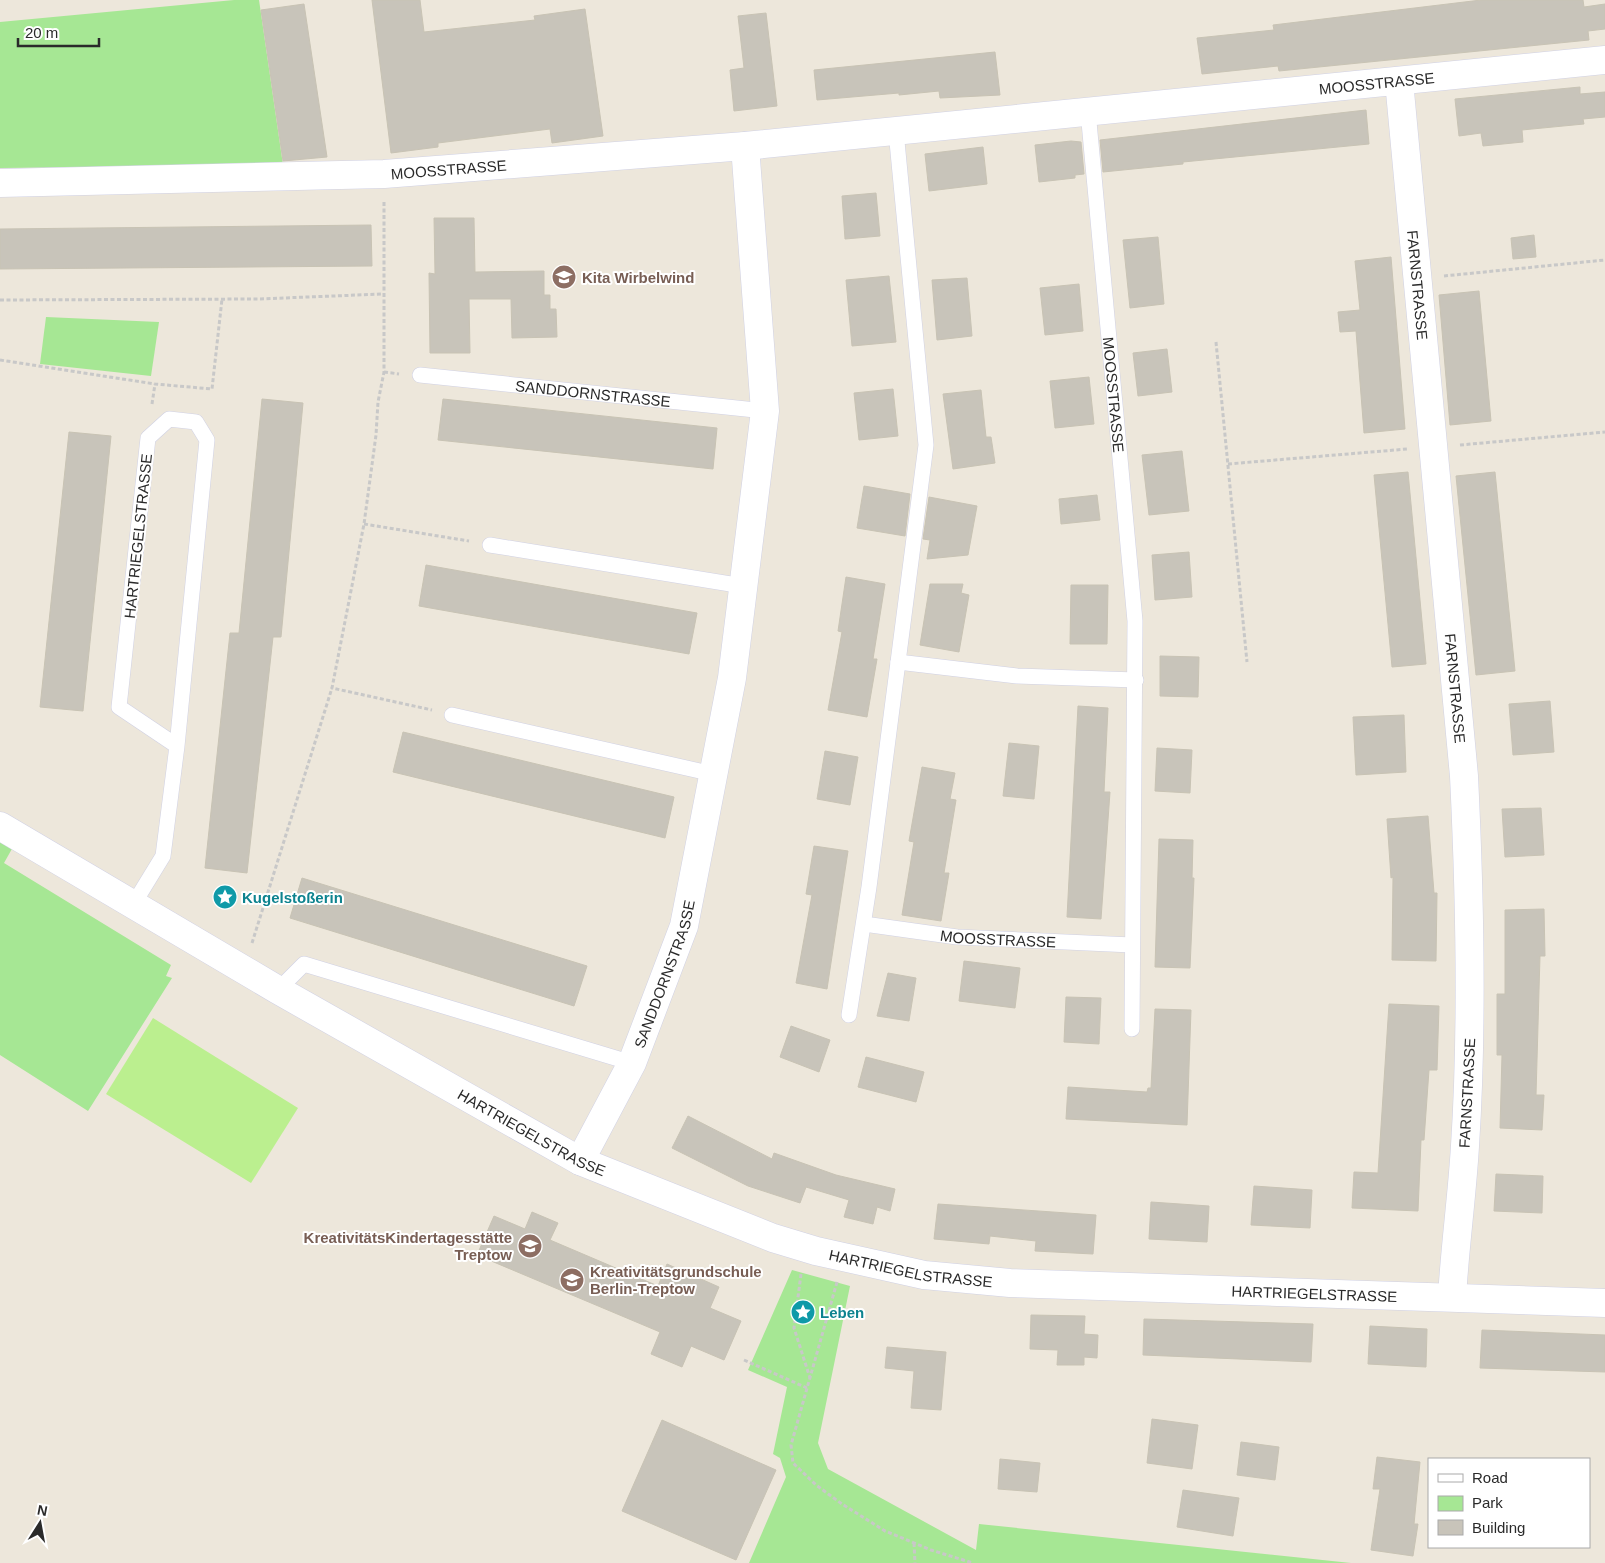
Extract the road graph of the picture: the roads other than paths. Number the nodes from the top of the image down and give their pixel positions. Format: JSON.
{"nodes":[{"id":1,"x":1605,"y":60,"type":"edge"},
{"id":2,"x":1399,"y":82,"type":"junction"},
{"id":3,"x":1088,"y":111,"type":"junction"},
{"id":4,"x":896,"y":131,"type":"junction"},
{"id":5,"x":745,"y":146,"type":"junction"},
{"id":6,"x":0,"y":183,"type":"edge"},
{"id":7,"x":420,"y":375,"type":"dead end"},
{"id":8,"x":764,"y":411,"type":"junction"},
{"id":9,"x":490,"y":545,"type":"road end"},
{"id":10,"x":743,"y":586,"type":"junction"},
{"id":11,"x":898,"y":662,"type":"junction"},
{"id":12,"x":1136,"y":680,"type":"junction"},
{"id":13,"x":452,"y":714,"type":"road end"},
{"id":14,"x":177,"y":746,"type":"junction"},
{"id":15,"x":714,"y":774,"type":"junction"},
{"id":16,"x":0,"y":826,"type":"edge"},
{"id":17,"x":134,"y":904,"type":"junction"},
{"id":18,"x":864,"y":924,"type":"junction"},
{"id":19,"x":1132,"y":945,"type":"junction"},
{"id":20,"x":278,"y":990,"type":"junction"},
{"id":21,"x":849,"y":1015,"type":"dead end"},
{"id":22,"x":1132,"y":1029,"type":"dead end"},
{"id":23,"x":632,"y":1063,"type":"junction"},
{"id":24,"x":580,"y":1160,"type":"junction"},
{"id":25,"x":1452,"y":1297,"type":"junction"},
{"id":26,"x":1605,"y":1303,"type":"edge"}],
"edges":[{"from":1,"to":2,"type":"street","name":"MOOSSTRASSE"},
{"from":2,"to":3,"type":"street","name":"MOOSSTRASSE"},
{"from":2,"to":25,"type":"street","name":"FARNSTRASSE"},
{"from":3,"to":4,"type":"street","name":"MOOSSTRASSE"},
{"from":3,"to":12,"type":"lane","name":"MOOSSTRASSE"},
{"from":4,"to":5,"type":"street","name":"MOOSSTRASSE"},
{"from":4,"to":11,"type":"lane"},
{"from":5,"to":6,"type":"street","name":"MOOSSTRASSE"},
{"from":5,"to":8,"type":"street","name":"SANDDORNSTRASSE"},
{"from":7,"to":8,"type":"lane","name":"SANDDORNSTRASSE"},
{"from":8,"to":10,"type":"street","name":"SANDDORNSTRASSE"},
{"from":9,"to":10,"type":"lane"},
{"from":10,"to":15,"type":"street","name":"SANDDORNSTRASSE"},
{"from":11,"to":12,"type":"lane"},
{"from":11,"to":18,"type":"lane"},
{"from":12,"to":19,"type":"lane","name":"MOOSSTRASSE"},
{"from":13,"to":15,"type":"lane"},
{"from":14,"to":14,"type":"lane","name":"HARTRIEGELSTRASSE"},
{"from":14,"to":17,"type":"lane","name":"HARTRIEGELSTRASSE"},
{"from":15,"to":23,"type":"street","name":"SANDDORNSTRASSE"},
{"from":16,"to":17,"type":"street","name":"HARTRIEGELSTRASSE"},
{"from":17,"to":20,"type":"street","name":"HARTRIEGELSTRASSE"},
{"from":18,"to":19,"type":"lane","name":"MOOSSTRASSE"},
{"from":18,"to":21,"type":"lane"},
{"from":19,"to":22,"type":"lane","name":"MOOSSTRASSE"},
{"from":20,"to":23,"type":"lane"},
{"from":20,"to":24,"type":"street","name":"HARTRIEGELSTRASSE"},
{"from":23,"to":24,"type":"street","name":"SANDDORNSTRASSE"},
{"from":24,"to":25,"type":"street","name":"HARTRIEGELSTRASSE"},
{"from":25,"to":26,"type":"street","name":"HARTRIEGELSTRASSE"}]}
